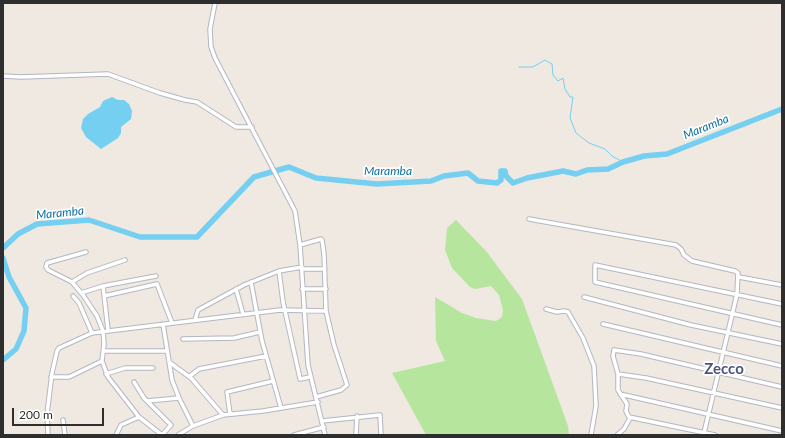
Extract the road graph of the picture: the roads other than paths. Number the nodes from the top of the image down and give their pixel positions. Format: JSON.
{"nodes":[{"id":1,"x":215,"y":3,"type":"edge"},
{"id":2,"x":3,"y":76,"type":"edge"},
{"id":3,"x":252,"y":127,"type":"junction"},
{"id":4,"x":529,"y":219,"type":"dead end"},
{"id":5,"x":300,"y":245,"type":"junction"},
{"id":6,"x":86,"y":252,"type":"dead end"},
{"id":7,"x":125,"y":260,"type":"dead end"},
{"id":8,"x":302,"y":268,"type":"junction"},
{"id":9,"x":325,"y":269,"type":"junction"},
{"id":10,"x":279,"y":270,"type":"junction"},
{"id":11,"x":156,"y":276,"type":"dead end"},
{"id":12,"x":739,"y":278,"type":"junction"},
{"id":13,"x":72,"y":282,"type":"junction"},
{"id":14,"x":251,"y":282,"type":"junction"},
{"id":15,"x":782,"y":285,"type":"edge"},
{"id":16,"x":103,"y":286,"type":"junction"},
{"id":17,"x":236,"y":289,"type":"junction"},
{"id":18,"x":302,"y":289,"type":"junction"},
{"id":19,"x":326,"y":289,"type":"junction"},
{"id":20,"x":81,"y":293,"type":"junction"},
{"id":21,"x":737,"y":294,"type":"junction"},
{"id":22,"x":73,"y":296,"type":"dead end"},
{"id":23,"x":104,"y":296,"type":"junction"},
{"id":24,"x":584,"y":297,"type":"dead end"},
{"id":25,"x":782,"y":304,"type":"edge"},
{"id":26,"x":546,"y":309,"type":"dead end"},
{"id":27,"x":285,"y":310,"type":"junction"},
{"id":28,"x":304,"y":310,"type":"junction"},
{"id":29,"x":326,"y":311,"type":"junction"},
{"id":30,"x":733,"y":312,"type":"junction"},
{"id":31,"x":257,"y":313,"type":"junction"},
{"id":32,"x":243,"y":314,"type":"junction"},
{"id":33,"x":195,"y":320,"type":"junction"},
{"id":34,"x":172,"y":323,"type":"junction"},
{"id":35,"x":163,"y":324,"type":"junction"},
{"id":36,"x":603,"y":324,"type":"dead end"},
{"id":37,"x":782,"y":325,"type":"edge"},
{"id":38,"x":108,"y":330,"type":"junction"},
{"id":39,"x":103,"y":331,"type":"junction"},
{"id":40,"x":260,"y":332,"type":"junction"},
{"id":41,"x":92,"y":333,"type":"junction"},
{"id":42,"x":728,"y":333,"type":"junction"},
{"id":43,"x":183,"y":339,"type":"dead end"},
{"id":44,"x":782,"y":344,"type":"edge"},
{"id":45,"x":167,"y":350,"type":"junction"},
{"id":46,"x":104,"y":351,"type":"junction"},
{"id":47,"x":724,"y":353,"type":"junction"},
{"id":48,"x":266,"y":356,"type":"junction"},
{"id":49,"x":102,"y":361,"type":"junction"},
{"id":50,"x":169,"y":362,"type":"junction"},
{"id":51,"x":782,"y":366,"type":"edge"},
{"id":52,"x":153,"y":368,"type":"dead end"},
{"id":53,"x":718,"y":372,"type":"junction"},
{"id":54,"x":106,"y":374,"type":"junction"},
{"id":55,"x":618,"y":374,"type":"junction"},
{"id":56,"x":190,"y":376,"type":"junction"},
{"id":57,"x":51,"y":377,"type":"junction"},
{"id":58,"x":310,"y":377,"type":"junction"},
{"id":59,"x":272,"y":381,"type":"junction"},
{"id":60,"x":134,"y":382,"type":"dead end"},
{"id":61,"x":782,"y":387,"type":"edge"},
{"id":62,"x":714,"y":392,"type":"junction"},
{"id":63,"x":620,"y":394,"type":"junction"},
{"id":64,"x":316,"y":397,"type":"junction"},
{"id":65,"x":179,"y":398,"type":"junction"},
{"id":66,"x":147,"y":400,"type":"junction"},
{"id":67,"x":318,"y":402,"type":"junction"},
{"id":68,"x":281,"y":408,"type":"junction"},
{"id":69,"x":782,"y":408,"type":"edge"},
{"id":70,"x":230,"y":414,"type":"junction"},
{"id":71,"x":709,"y":414,"type":"junction"},
{"id":72,"x":223,"y":415,"type":"junction"},
{"id":73,"x":140,"y":416,"type":"junction"},
{"id":74,"x":357,"y":416,"type":"junction"},
{"id":75,"x":630,"y":418,"type":"junction"},
{"id":76,"x":63,"y":420,"type":"dead end"},
{"id":77,"x":322,"y":421,"type":"junction"},
{"id":78,"x":193,"y":426,"type":"junction"},
{"id":79,"x":324,"y":428,"type":"junction"},
{"id":80,"x":782,"y":431,"type":"edge"},
{"id":81,"x":704,"y":433,"type":"junction"},
{"id":82,"x":48,"y":435,"type":"edge"},
{"id":83,"x":65,"y":435,"type":"edge"},
{"id":84,"x":116,"y":435,"type":"edge"},
{"id":85,"x":162,"y":435,"type":"edge"},
{"id":86,"x":178,"y":435,"type":"edge"},
{"id":87,"x":294,"y":435,"type":"edge"},
{"id":88,"x":325,"y":435,"type":"edge"},
{"id":89,"x":356,"y":435,"type":"edge"},
{"id":90,"x":381,"y":435,"type":"edge"},
{"id":91,"x":591,"y":435,"type":"edge"},
{"id":92,"x":616,"y":435,"type":"edge"},
{"id":93,"x":715,"y":435,"type":"edge"}],
"edges":[{"from":1,"to":3,"type":"street"},
{"from":2,"to":3,"type":"street"},
{"from":3,"to":5,"type":"street"},
{"from":4,"to":12,"type":"street"},
{"from":5,"to":8,"type":"street"},
{"from":5,"to":9,"type":"street"},
{"from":6,"to":13,"type":"street"},
{"from":7,"to":13,"type":"street"},
{"from":8,"to":9,"type":"street"},
{"from":8,"to":10,"type":"street"},
{"from":8,"to":18,"type":"street"},
{"from":9,"to":19,"type":"street"},
{"from":10,"to":14,"type":"street"},
{"from":10,"to":27,"type":"street"},
{"from":11,"to":16,"type":"street"},
{"from":12,"to":15,"type":"street"},
{"from":12,"to":21,"type":"street"},
{"from":13,"to":20,"type":"street"},
{"from":14,"to":17,"type":"street"},
{"from":14,"to":31,"type":"street"},
{"from":16,"to":20,"type":"street"},
{"from":16,"to":23,"type":"street"},
{"from":17,"to":32,"type":"street"},
{"from":17,"to":33,"type":"street"},
{"from":18,"to":19,"type":"street"},
{"from":18,"to":28,"type":"street"},
{"from":19,"to":29,"type":"street"},
{"from":20,"to":39,"type":"street"},
{"from":21,"to":25,"type":"street"},
{"from":21,"to":30,"type":"street"},
{"from":21,"to":30,"type":"street"},
{"from":22,"to":41,"type":"street"},
{"from":23,"to":34,"type":"street"},
{"from":23,"to":38,"type":"street"},
{"from":24,"to":42,"type":"street"},
{"from":26,"to":91,"type":"street"},
{"from":27,"to":28,"type":"street"},
{"from":27,"to":31,"type":"street"},
{"from":27,"to":58,"type":"street"},
{"from":28,"to":29,"type":"street"},
{"from":28,"to":58,"type":"street"},
{"from":29,"to":64,"type":"street"},
{"from":30,"to":37,"type":"street"},
{"from":30,"to":42,"type":"street"},
{"from":31,"to":32,"type":"street"},
{"from":31,"to":40,"type":"street"},
{"from":32,"to":33,"type":"street"},
{"from":33,"to":34,"type":"street"},
{"from":34,"to":35,"type":"street"},
{"from":35,"to":38,"type":"street"},
{"from":35,"to":45,"type":"street"},
{"from":36,"to":47,"type":"street"},
{"from":38,"to":39,"type":"street"},
{"from":39,"to":41,"type":"street"},
{"from":39,"to":46,"type":"street"},
{"from":40,"to":43,"type":"street"},
{"from":40,"to":48,"type":"street"},
{"from":41,"to":57,"type":"street"},
{"from":42,"to":44,"type":"street"},
{"from":42,"to":47,"type":"street"},
{"from":45,"to":46,"type":"street"},
{"from":45,"to":50,"type":"street"},
{"from":46,"to":49,"type":"street"},
{"from":47,"to":51,"type":"street"},
{"from":47,"to":53,"type":"street"},
{"from":48,"to":56,"type":"street"},
{"from":48,"to":59,"type":"street"},
{"from":49,"to":54,"type":"street"},
{"from":49,"to":57,"type":"street"},
{"from":50,"to":56,"type":"street"},
{"from":50,"to":65,"type":"street"},
{"from":52,"to":54,"type":"street"},
{"from":53,"to":55,"type":"street"},
{"from":53,"to":61,"type":"street"},
{"from":53,"to":62,"type":"street"},
{"from":54,"to":73,"type":"street"},
{"from":55,"to":62,"type":"street"},
{"from":55,"to":63,"type":"street"},
{"from":56,"to":72,"type":"street"},
{"from":57,"to":82,"type":"street"},
{"from":58,"to":64,"type":"street"},
{"from":59,"to":68,"type":"street"},
{"from":59,"to":70,"type":"street"},
{"from":60,"to":66,"type":"street"},
{"from":62,"to":69,"type":"street"},
{"from":62,"to":71,"type":"street"},
{"from":63,"to":71,"type":"street"},
{"from":63,"to":75,"type":"street"},
{"from":64,"to":67,"type":"street"},
{"from":65,"to":66,"type":"street"},
{"from":65,"to":78,"type":"street"},
{"from":66,"to":85,"type":"street"},
{"from":67,"to":68,"type":"street"},
{"from":67,"to":77,"type":"street"},
{"from":68,"to":70,"type":"street"},
{"from":70,"to":72,"type":"street"},
{"from":71,"to":80,"type":"street"},
{"from":71,"to":81,"type":"street"},
{"from":72,"to":78,"type":"street"},
{"from":73,"to":84,"type":"street"},
{"from":73,"to":85,"type":"street"},
{"from":74,"to":77,"type":"street"},
{"from":74,"to":89,"type":"street"},
{"from":74,"to":90,"type":"street"},
{"from":75,"to":81,"type":"street"},
{"from":75,"to":92,"type":"street"},
{"from":76,"to":83,"type":"street"},
{"from":77,"to":79,"type":"street"},
{"from":78,"to":86,"type":"street"},
{"from":79,"to":87,"type":"street"},
{"from":79,"to":88,"type":"street"},
{"from":81,"to":93,"type":"street"}]}
